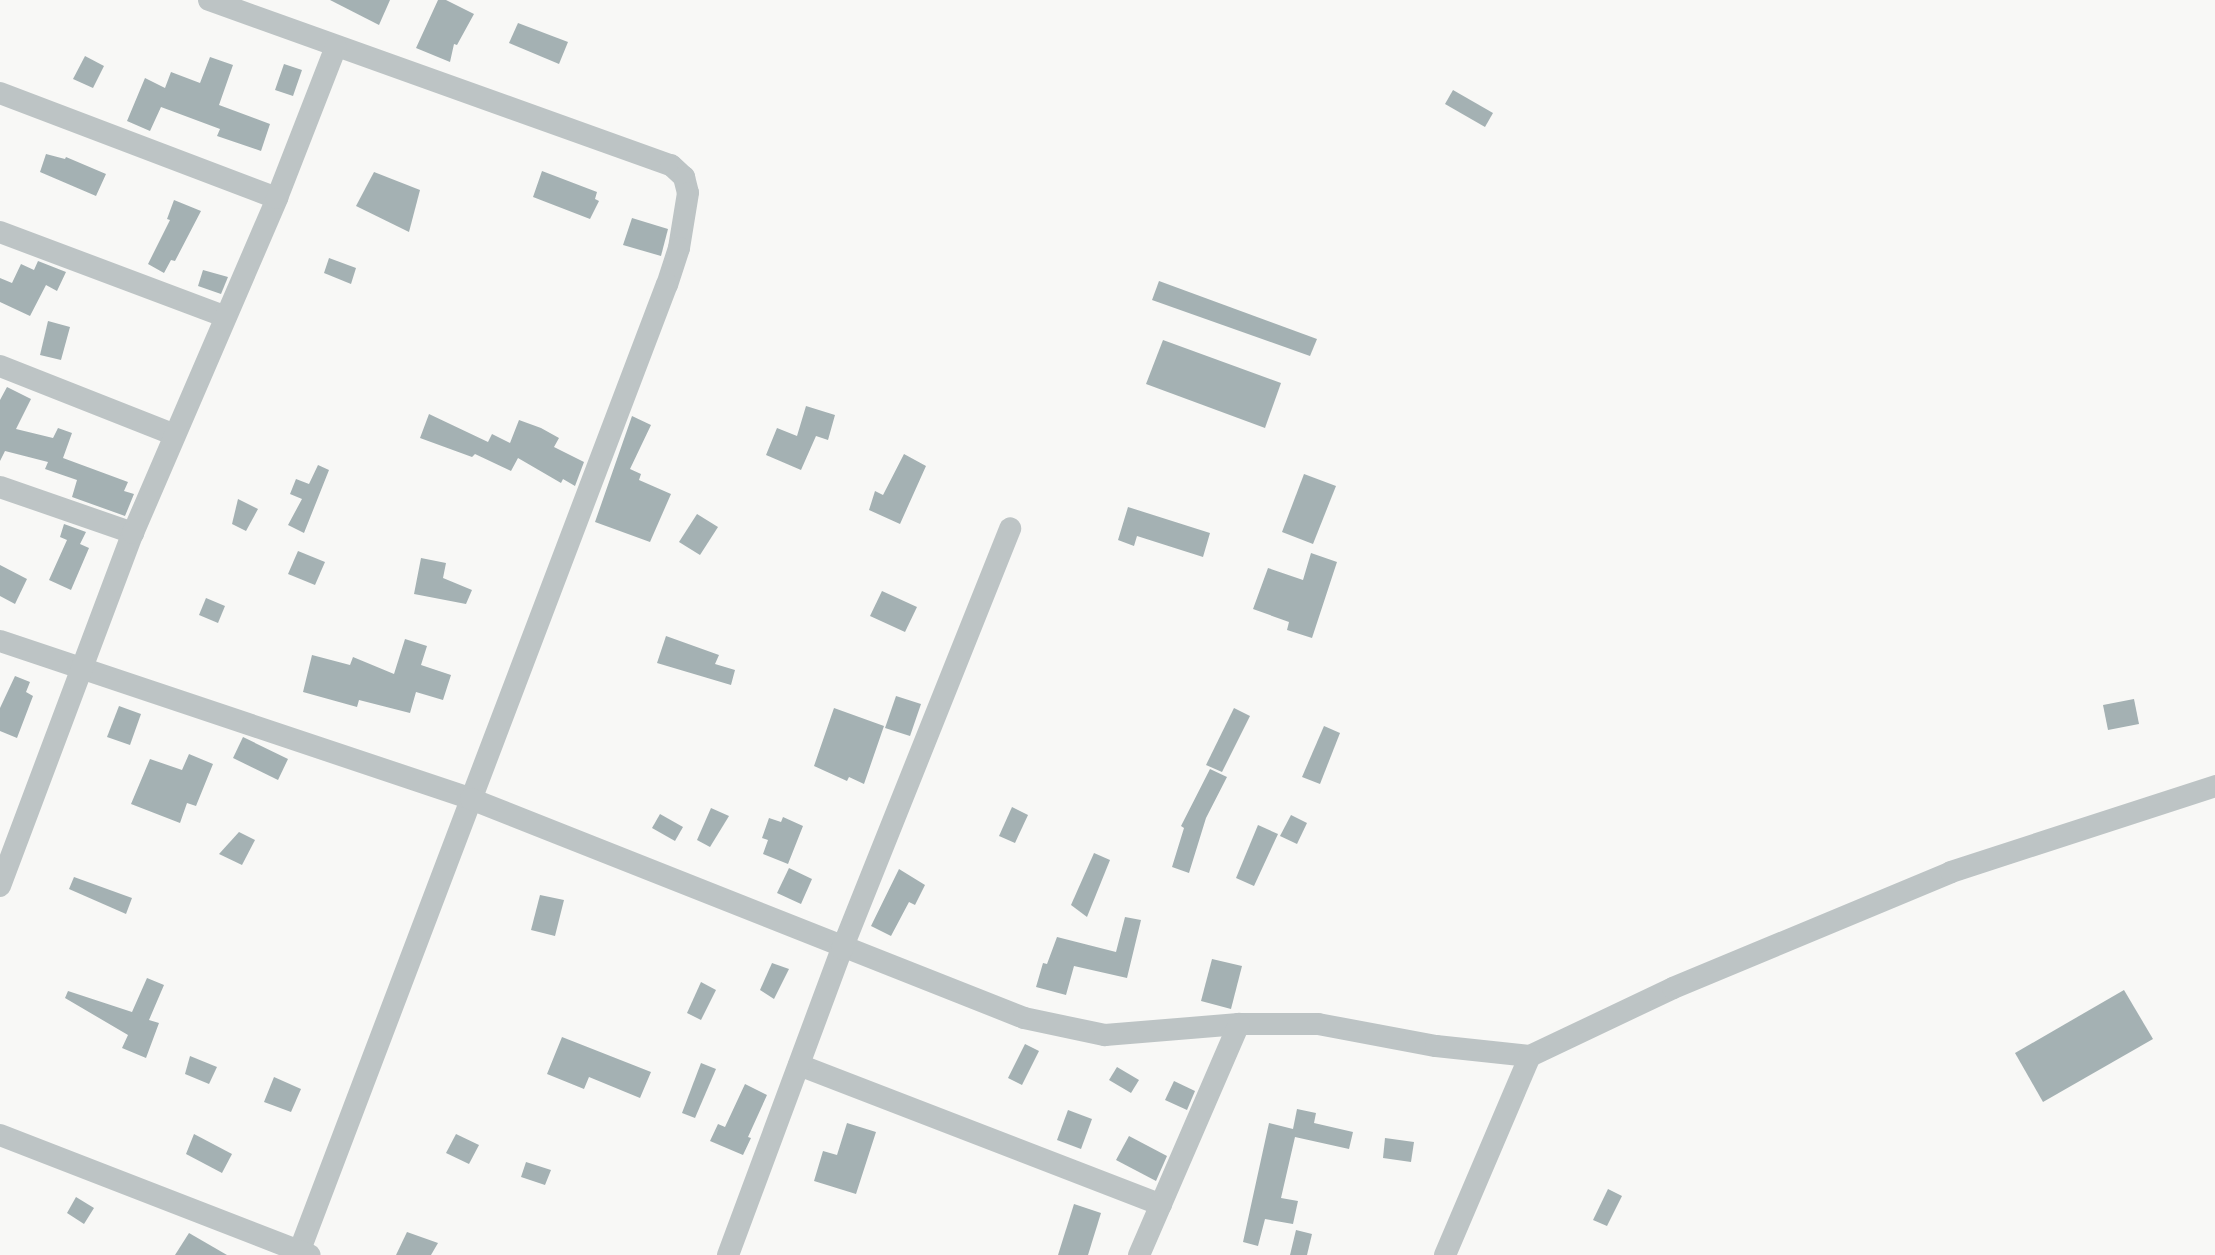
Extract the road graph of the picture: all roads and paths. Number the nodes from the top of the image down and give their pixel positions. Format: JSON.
{"nodes":[{"id":1,"x":209,"y":0,"type":"edge"},
{"id":2,"x":336,"y":47,"type":"junction"},
{"id":3,"x":0,"y":93,"type":"edge"},
{"id":4,"x":277,"y":198,"type":"junction"},
{"id":5,"x":0,"y":232,"type":"edge"},
{"id":6,"x":226,"y":317,"type":"junction"},
{"id":7,"x":0,"y":366,"type":"edge"},
{"id":8,"x":173,"y":434,"type":"junction"},
{"id":9,"x":0,"y":487,"type":"edge"},
{"id":10,"x":1010,"y":528,"type":"dead end"},
{"id":11,"x":133,"y":533,"type":"junction"},
{"id":12,"x":0,"y":641,"type":"edge"},
{"id":13,"x":81,"y":671,"type":"junction"},
{"id":14,"x":2215,"y":786,"type":"edge"},
{"id":15,"x":471,"y":799,"type":"junction"},
{"id":16,"x":0,"y":886,"type":"edge"},
{"id":17,"x":842,"y":949,"type":"junction"},
{"id":18,"x":1239,"y":1024,"type":"junction"},
{"id":19,"x":1530,"y":1056,"type":"junction"},
{"id":20,"x":799,"y":1065,"type":"junction"},
{"id":21,"x":0,"y":1135,"type":"edge"},
{"id":22,"x":1161,"y":1205,"type":"junction"},
{"id":23,"x":302,"y":1253,"type":"edge"},
{"id":24,"x":728,"y":1255,"type":"edge"},
{"id":25,"x":1139,"y":1255,"type":"edge"},
{"id":26,"x":1445,"y":1255,"type":"edge"}],
"edges":[{"from":1,"to":2,"type":"street"},
{"from":2,"to":4,"type":"street"},
{"from":2,"to":15,"type":"street"},
{"from":3,"to":4,"type":"street"},
{"from":4,"to":6,"type":"street"},
{"from":5,"to":6,"type":"street"},
{"from":6,"to":8,"type":"street"},
{"from":7,"to":8,"type":"street"},
{"from":8,"to":11,"type":"street"},
{"from":9,"to":11,"type":"street"},
{"from":10,"to":17,"type":"street"},
{"from":11,"to":13,"type":"street"},
{"from":12,"to":13,"type":"street"},
{"from":13,"to":15,"type":"street"},
{"from":13,"to":16,"type":"street"},
{"from":14,"to":19,"type":"street"},
{"from":15,"to":17,"type":"street"},
{"from":15,"to":23,"type":"street"},
{"from":17,"to":18,"type":"street"},
{"from":17,"to":20,"type":"street"},
{"from":18,"to":19,"type":"street"},
{"from":18,"to":22,"type":"street"},
{"from":19,"to":26,"type":"street"},
{"from":20,"to":22,"type":"street"},
{"from":20,"to":24,"type":"street"},
{"from":21,"to":23,"type":"street"},
{"from":22,"to":25,"type":"street"}]}
